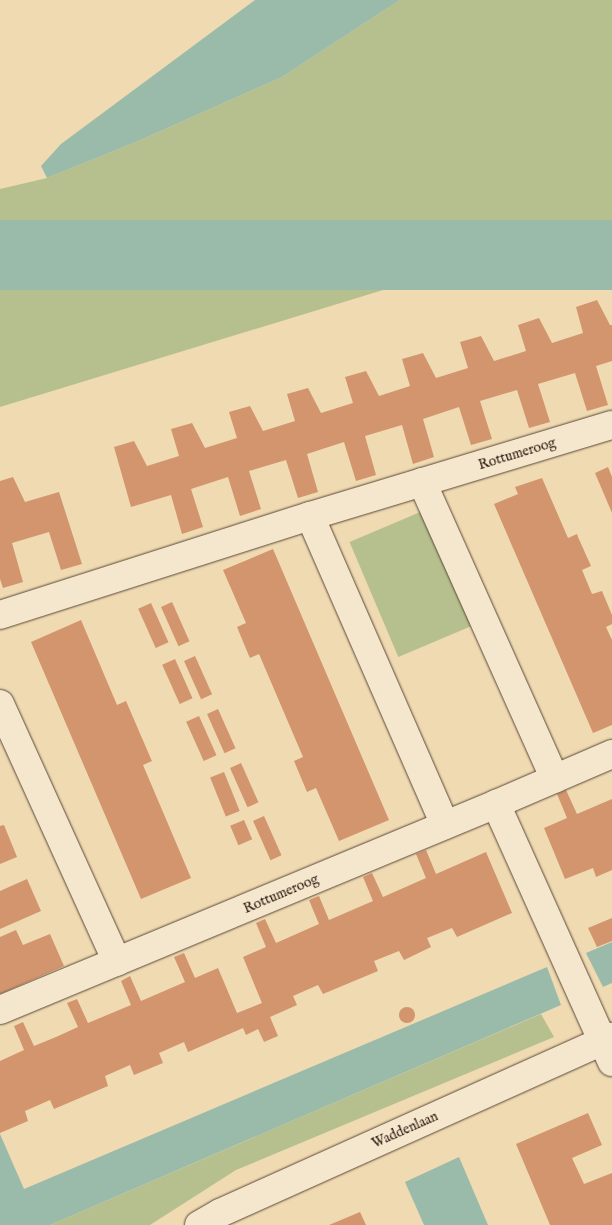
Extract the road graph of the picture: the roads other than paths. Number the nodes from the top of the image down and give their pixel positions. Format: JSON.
{"nodes":[{"id":1,"x":612,"y":425,"type":"edge"},
{"id":2,"x":422,"y":482,"type":"junction"},
{"id":3,"x":310,"y":516,"type":"junction"},
{"id":4,"x":0,"y":615,"type":"edge"},
{"id":5,"x":0,"y":704,"type":"edge"},
{"id":6,"x":612,"y":754,"type":"edge"},
{"id":7,"x":555,"y":779,"type":"junction"},
{"id":8,"x":496,"y":804,"type":"junction"},
{"id":9,"x":445,"y":825,"type":"junction"},
{"id":10,"x":117,"y":962,"type":"junction"},
{"id":11,"x":0,"y":1010,"type":"edge"},
{"id":12,"x":608,"y":1047,"type":"edge"},
{"id":13,"x":216,"y":1221,"type":"edge"}],
"edges":[{"from":1,"to":2,"type":"street","name":"Rottumeroog"},
{"from":2,"to":3,"type":"street","name":"Rottumeroog"},
{"from":2,"to":7,"type":"street"},
{"from":3,"to":4,"type":"street","name":"Rottumeroog"},
{"from":3,"to":9,"type":"street"},
{"from":5,"to":10,"type":"street"},
{"from":6,"to":7,"type":"street","name":"Rottumeroog"},
{"from":7,"to":8,"type":"street","name":"Rottumeroog"},
{"from":8,"to":9,"type":"street","name":"Rottumeroog"},
{"from":8,"to":12,"type":"street"},
{"from":9,"to":10,"type":"street","name":"Rottumeroog"},
{"from":10,"to":11,"type":"street","name":"Rottumeroog"},
{"from":12,"to":13,"type":"street","name":"Waddenlaan"}]}
